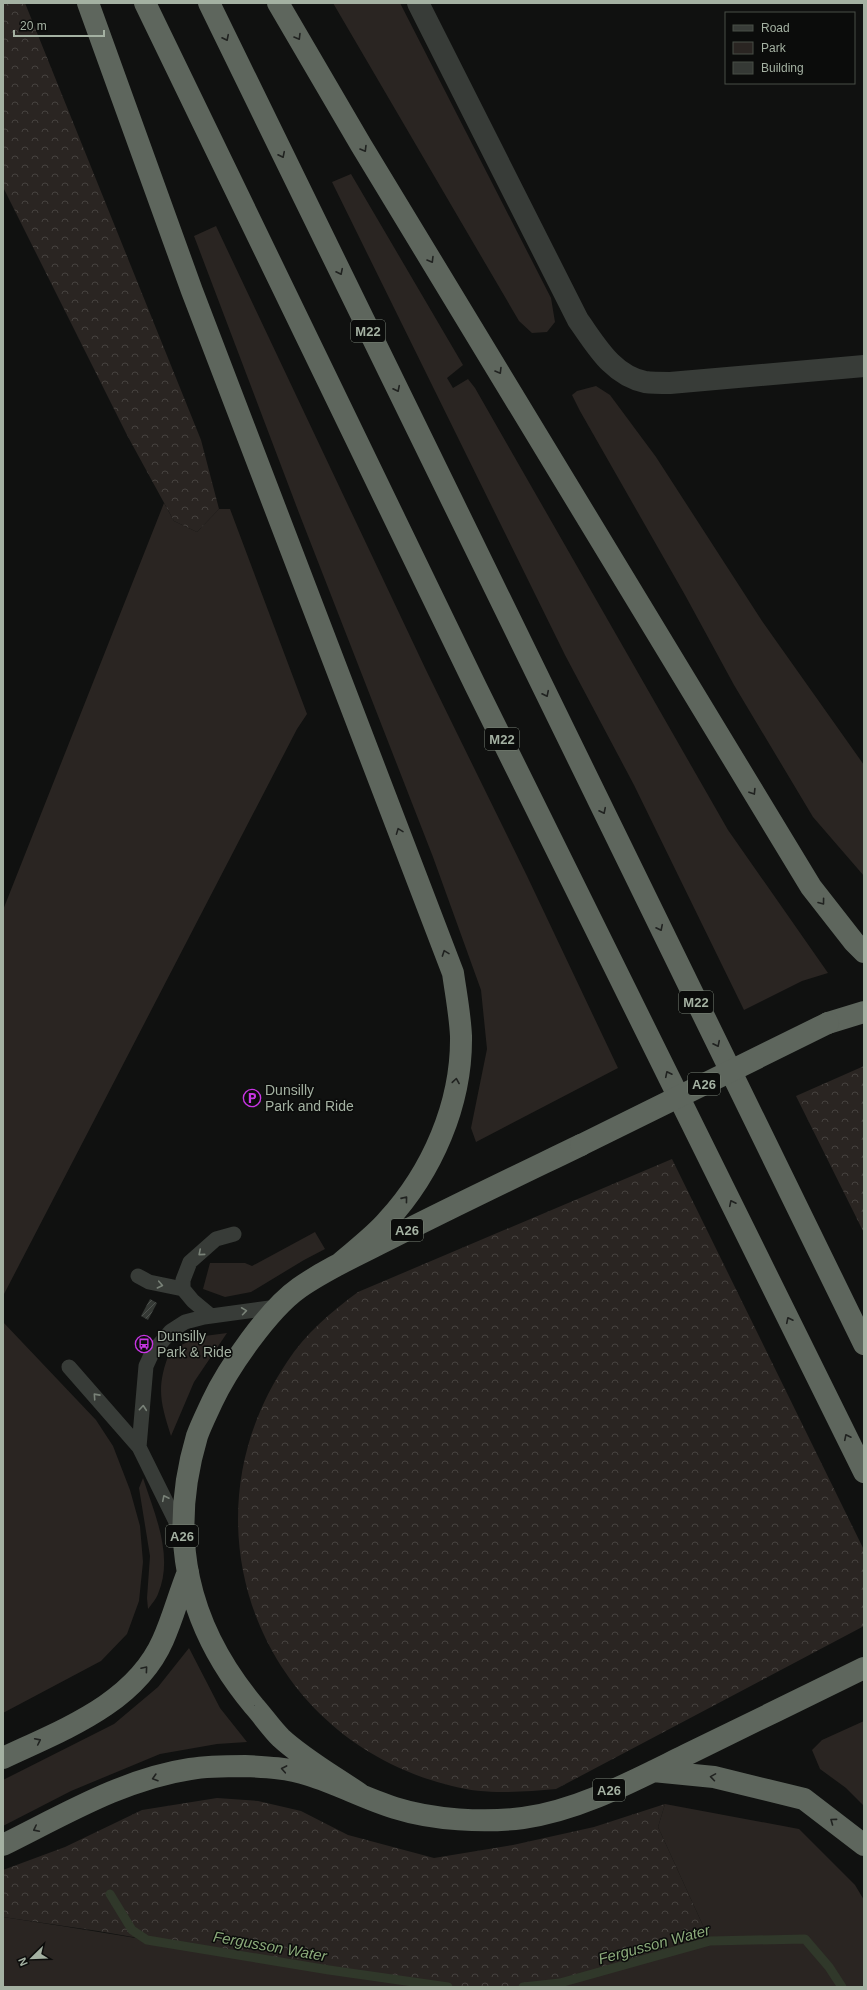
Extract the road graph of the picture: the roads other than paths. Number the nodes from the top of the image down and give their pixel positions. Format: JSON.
{"nodes":[{"id":1,"x":88,"y":3,"type":"edge"},
{"id":2,"x":145,"y":3,"type":"edge"},
{"id":3,"x":209,"y":3,"type":"edge"},
{"id":4,"x":278,"y":3,"type":"edge"},
{"id":5,"x":418,"y":3,"type":"edge"},
{"id":6,"x":864,"y":366,"type":"edge"},
{"id":7,"x":864,"y":952,"type":"edge"},
{"id":8,"x":864,"y":1012,"type":"edge"},
{"id":9,"x":234,"y":1234,"type":"dead end"},
{"id":10,"x":338,"y":1265,"type":"junction"},
{"id":11,"x":138,"y":1276,"type":"dead end"},
{"id":12,"x":183,"y":1289,"type":"junction"},
{"id":13,"x":277,"y":1307,"type":"junction"},
{"id":14,"x":211,"y":1316,"type":"junction"},
{"id":15,"x":864,"y":1344,"type":"edge"},
{"id":16,"x":70,"y":1366,"type":"dead end"},
{"id":17,"x":139,"y":1447,"type":"junction"},
{"id":18,"x":864,"y":1472,"type":"edge"},
{"id":19,"x":182,"y":1533,"type":"junction"},
{"id":20,"x":188,"y":1572,"type":"junction"},
{"id":21,"x":864,"y":1668,"type":"edge"},
{"id":22,"x":3,"y":1758,"type":"edge"},
{"id":23,"x":653,"y":1771,"type":"junction"},
{"id":24,"x":360,"y":1794,"type":"junction"},
{"id":25,"x":3,"y":1845,"type":"edge"},
{"id":26,"x":864,"y":1845,"type":"edge"}],
"edges":[{"from":10,"to":1,"type":"highway","one_way":true},
{"from":18,"to":2,"type":"highway","number":"M22","one_way":true},
{"from":3,"to":15,"type":"highway","number":"M22","one_way":true},
{"from":4,"to":7,"type":"highway","one_way":true},
{"from":5,"to":6,"type":"street"},
{"from":8,"to":10,"type":"highway","number":"A26","bridge":true},
{"from":9,"to":12,"type":"lane","one_way":true},
{"from":10,"to":13,"type":"highway","number":"A26"},
{"from":11,"to":12,"type":"lane","one_way":true},
{"from":12,"to":14,"type":"lane"},
{"from":14,"to":13,"type":"lane","one_way":true},
{"from":13,"to":19,"type":"highway","number":"A26"},
{"from":17,"to":14,"type":"lane","one_way":true},
{"from":17,"to":16,"type":"lane","one_way":true},
{"from":19,"to":17,"type":"lane","one_way":true},
{"from":19,"to":20,"type":"highway","number":"A26"},
{"from":22,"to":20,"type":"highway","number":"A26","one_way":true},
{"from":20,"to":24,"type":"highway","number":"A26"},
{"from":21,"to":23,"type":"highway","number":"A26"},
{"from":23,"to":24,"type":"highway","number":"A26"},
{"from":26,"to":23,"type":"highway","one_way":true},
{"from":24,"to":25,"type":"highway","number":"A26","one_way":true}]}
